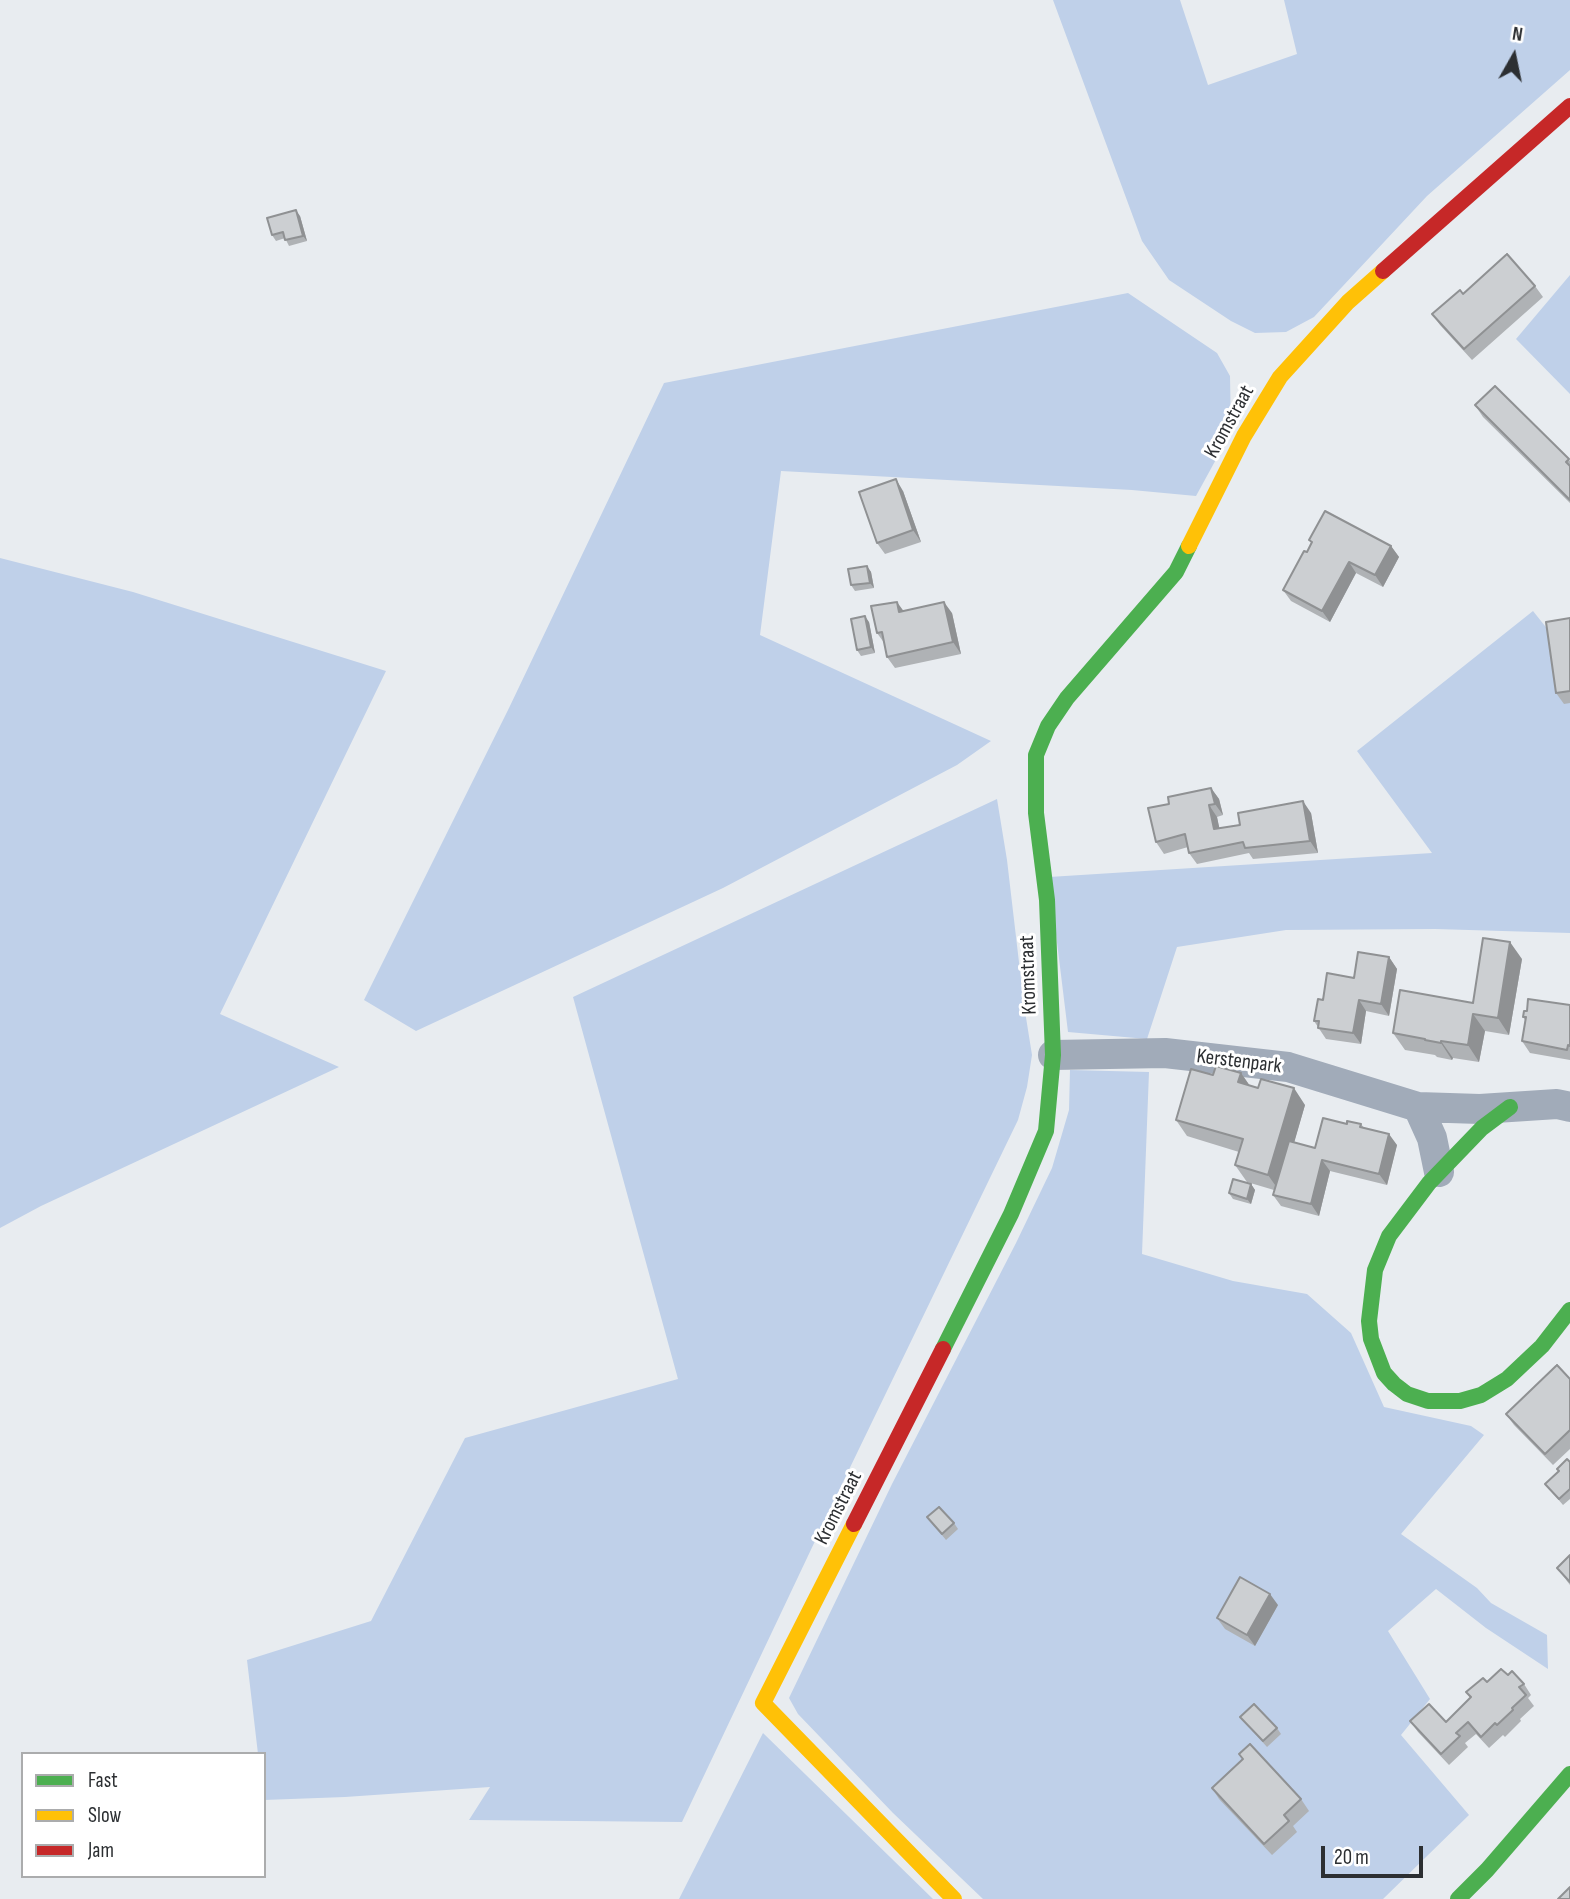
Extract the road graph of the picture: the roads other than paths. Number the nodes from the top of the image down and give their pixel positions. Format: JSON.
{"nodes":[{"id":1,"x":1570,"y":106,"type":"edge"},
{"id":2,"x":1054,"y":1055,"type":"junction"},
{"id":3,"x":1419,"y":1107,"type":"junction"},
{"id":4,"x":1510,"y":1107,"type":"junction"},
{"id":5,"x":1570,"y":1107,"type":"edge"},
{"id":6,"x":1439,"y":1172,"type":"junction"},
{"id":7,"x":1570,"y":1310,"type":"edge"},
{"id":8,"x":1570,"y":1774,"type":"edge"},
{"id":9,"x":954,"y":1899,"type":"edge"},
{"id":10,"x":1458,"y":1899,"type":"edge"}],
"edges":[{"from":1,"to":2,"type":"street","name":"Kromstraat"},
{"from":2,"to":3,"type":"street","name":"Kerstenpark"},
{"from":2,"to":9,"type":"street","name":"Kromstraat"},
{"from":3,"to":4,"type":"street","name":"Kerstenpark"},
{"from":3,"to":6,"type":"street"},
{"from":4,"to":5,"type":"street","name":"Kerstenpark"},
{"from":4,"to":6,"type":"street"},
{"from":6,"to":7,"type":"street"},
{"from":8,"to":10,"type":"street"}]}
